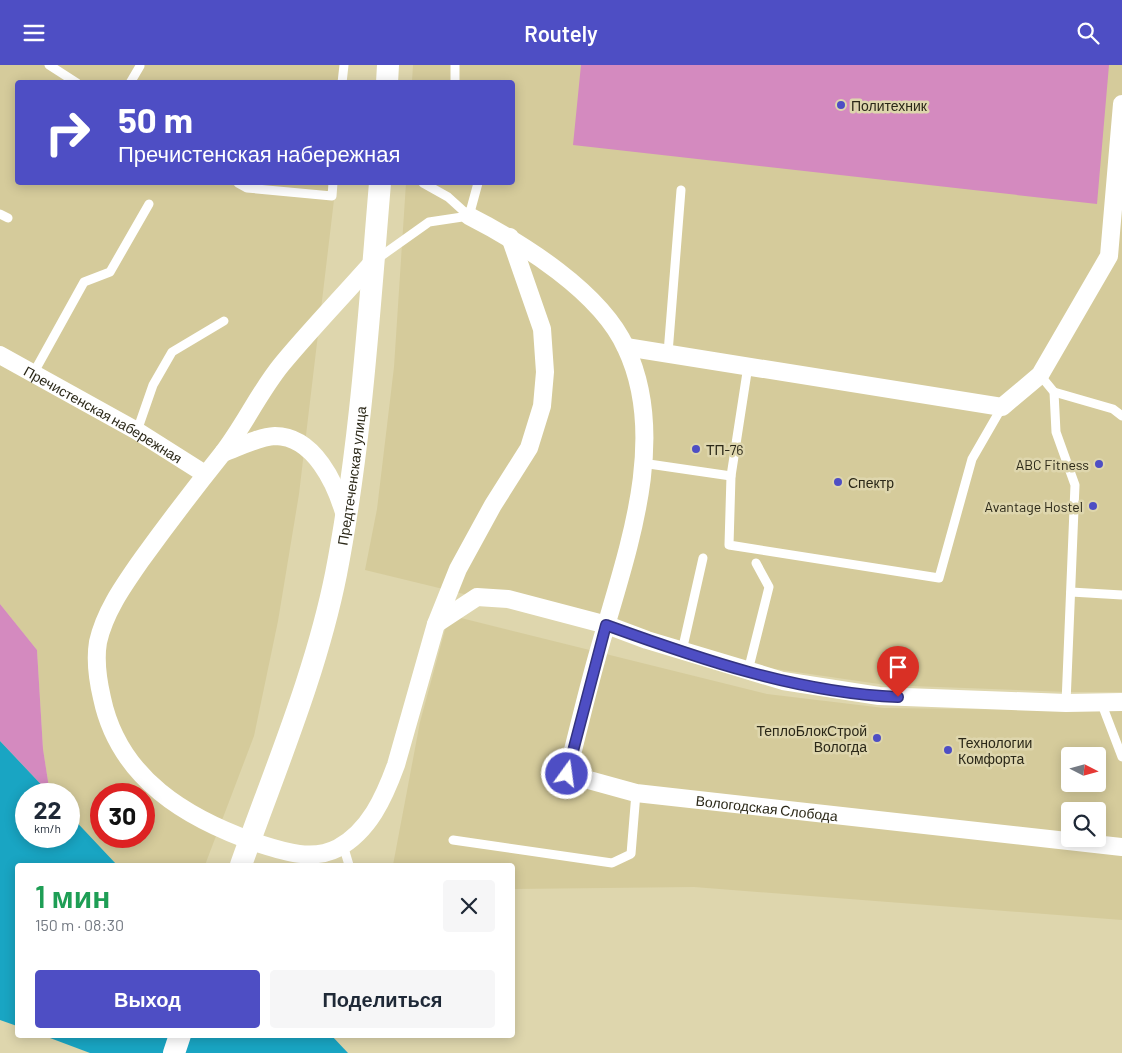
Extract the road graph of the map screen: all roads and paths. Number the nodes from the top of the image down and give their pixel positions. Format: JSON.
{"nodes":[{"id":1,"x":49,"y":65,"type":"edge"},
{"id":2,"x":344,"y":65,"type":"edge"},
{"id":3,"x":388,"y":65,"type":"edge"},
{"id":4,"x":455,"y":65,"type":"edge"},
{"id":5,"x":140,"y":66,"type":"edge"},
{"id":6,"x":72,"y":80,"type":"edge"},
{"id":7,"x":132,"y":80,"type":"edge"},
{"id":8,"x":342,"y":80,"type":"edge"},
{"id":9,"x":387,"y":80,"type":"edge"},
{"id":10,"x":455,"y":80,"type":"edge"},
{"id":11,"x":1122,"y":104,"type":"edge"},
{"id":12,"x":241,"y":185,"type":"edge"},
{"id":13,"x":333,"y":185,"type":"edge"},
{"id":14,"x":380,"y":185,"type":"edge"},
{"id":15,"x":427,"y":185,"type":"edge"},
{"id":16,"x":477,"y":185,"type":"edge"},
{"id":17,"x":681,"y":190,"type":"dead end"},
{"id":18,"x":149,"y":204,"type":"dead end"},
{"id":19,"x":469,"y":216,"type":"junction"},
{"id":20,"x":510,"y":237,"type":"junction"},
{"id":21,"x":1116,"y":239,"type":"edge"},
{"id":22,"x":373,"y":262,"type":"junction"},
{"id":23,"x":224,"y":321,"type":"dead end"},
{"id":24,"x":626,"y":347,"type":"junction"},
{"id":25,"x":668,"y":353,"type":"junction"},
{"id":26,"x":0,"y":355,"type":"edge"},
{"id":27,"x":748,"y":366,"type":"junction"},
{"id":28,"x":33,"y":373,"type":"junction"},
{"id":29,"x":1040,"y":375,"type":"junction"},
{"id":30,"x":1054,"y":392,"type":"junction"},
{"id":31,"x":1002,"y":407,"type":"junction"},
{"id":32,"x":1122,"y":416,"type":"edge"},
{"id":33,"x":137,"y":431,"type":"junction"},
{"id":34,"x":223,"y":453,"type":"junction"},
{"id":35,"x":642,"y":463,"type":"junction"},
{"id":36,"x":204,"y":474,"type":"junction"},
{"id":37,"x":731,"y":476,"type":"junction"},
{"id":38,"x":345,"y":516,"type":"junction"},
{"id":39,"x":703,"y":558,"type":"dead end"},
{"id":40,"x":756,"y":563,"type":"dead end"},
{"id":41,"x":1071,"y":592,"type":"junction"},
{"id":42,"x":1122,"y":595,"type":"edge"},
{"id":43,"x":436,"y":624,"type":"junction"},
{"id":44,"x":606,"y":625,"type":"junction"},
{"id":45,"x":682,"y":651,"type":"junction"},
{"id":46,"x":748,"y":671,"type":"junction"},
{"id":47,"x":1122,"y":702,"type":"edge"},
{"id":48,"x":1066,"y":703,"type":"junction"},
{"id":49,"x":1101,"y":703,"type":"junction"},
{"id":50,"x":1122,"y":757,"type":"edge"},
{"id":51,"x":636,"y":793,"type":"junction"},
{"id":52,"x":453,"y":840,"type":"dead end"},
{"id":53,"x":343,"y":845,"type":"junction"},
{"id":54,"x":1122,"y":847,"type":"edge"},
{"id":55,"x":242,"y":863,"type":"edge"},
{"id":56,"x":348,"y":863,"type":"edge"},
{"id":57,"x":179,"y":1038,"type":"edge"},
{"id":58,"x":174,"y":1053,"type":"edge"}],
"edges":[{"from":1,"to":6,"type":"lane"},
{"from":2,"to":8,"type":"lane"},
{"from":3,"to":9,"type":"street"},
{"from":4,"to":10,"type":"lane"},
{"from":5,"to":7,"type":"lane"},
{"from":11,"to":21,"type":"street"},
{"from":12,"to":13,"type":"lane"},
{"from":14,"to":22,"type":"street","name":"Предтеченская улица"},
{"from":15,"to":19,"type":"lane"},
{"from":16,"to":19,"type":"lane"},
{"from":17,"to":25,"type":"lane"},
{"from":18,"to":28,"type":"lane"},
{"from":19,"to":20,"type":"street"},
{"from":19,"to":22,"type":"lane"},
{"from":20,"to":24,"type":"street"},
{"from":20,"to":43,"type":"street"},
{"from":21,"to":29,"type":"street"},
{"from":22,"to":34,"type":"street"},
{"from":22,"to":38,"type":"street","name":"Предтеченская улица"},
{"from":23,"to":33,"type":"lane"},
{"from":24,"to":25,"type":"street"},
{"from":24,"to":35,"type":"street"},
{"from":25,"to":27,"type":"street"},
{"from":26,"to":28,"type":"street","name":"Пречистенская набережная"},
{"from":27,"to":31,"type":"street"},
{"from":27,"to":37,"type":"lane"},
{"from":28,"to":33,"type":"street","name":"Пречистенская набережная"},
{"from":29,"to":30,"type":"lane"},
{"from":29,"to":31,"type":"street"},
{"from":30,"to":32,"type":"lane"},
{"from":30,"to":41,"type":"lane"},
{"from":31,"to":37,"type":"lane"},
{"from":33,"to":36,"type":"street","name":"Пречистенская набережная"},
{"from":34,"to":36,"type":"street"},
{"from":34,"to":38,"type":"street"},
{"from":35,"to":37,"type":"lane"},
{"from":35,"to":44,"type":"street"},
{"from":36,"to":53,"type":"street"},
{"from":38,"to":55,"type":"street","name":"Предтеченская улица"},
{"from":39,"to":45,"type":"lane"},
{"from":40,"to":46,"type":"lane"},
{"from":41,"to":42,"type":"lane"},
{"from":41,"to":48,"type":"lane"},
{"from":43,"to":44,"type":"street"},
{"from":43,"to":53,"type":"street"},
{"from":44,"to":45,"type":"street"},
{"from":44,"to":51,"type":"street","name":"Вологодская Слобода"},
{"from":45,"to":46,"type":"street"},
{"from":46,"to":48,"type":"street"},
{"from":47,"to":49,"type":"street"},
{"from":48,"to":49,"type":"street"},
{"from":49,"to":50,"type":"lane"},
{"from":51,"to":52,"type":"lane"},
{"from":51,"to":54,"type":"street","name":"Вологодская Слобода"},
{"from":53,"to":56,"type":"lane"},
{"from":57,"to":58,"type":"street"}]}
